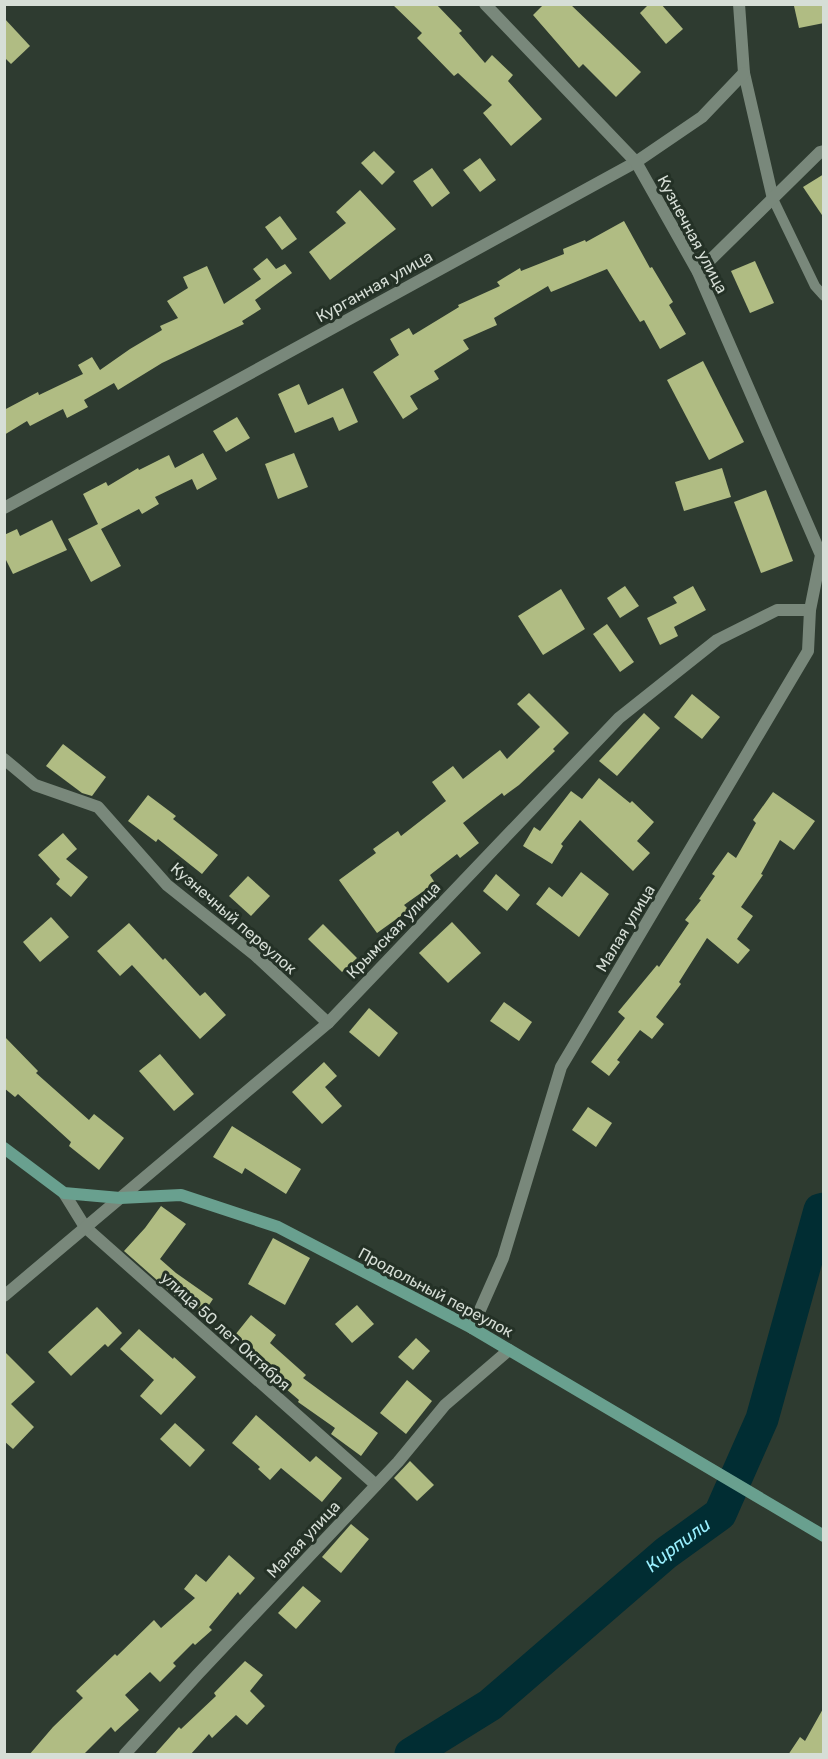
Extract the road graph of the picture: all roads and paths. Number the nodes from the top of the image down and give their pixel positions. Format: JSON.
{"nodes":[{"id":1,"x":485,"y":4,"type":"edge"},
{"id":2,"x":739,"y":4,"type":"edge"},
{"id":3,"x":744,"y":73,"type":"junction"},
{"id":4,"x":824,"y":151,"type":"edge"},
{"id":5,"x":636,"y":162,"type":"junction"},
{"id":6,"x":773,"y":199,"type":"junction"},
{"id":7,"x":698,"y":272,"type":"junction"},
{"id":8,"x":824,"y":296,"type":"edge"},
{"id":9,"x":4,"y":508,"type":"edge"},
{"id":10,"x":821,"y":555,"type":"joint"},
{"id":11,"x":810,"y":610,"type":"junction"},
{"id":12,"x":4,"y":759,"type":"edge"},
{"id":13,"x":328,"y":1023,"type":"junction"},
{"id":14,"x":4,"y":1148,"type":"edge"},
{"id":15,"x":64,"y":1193,"type":"junction"},
{"id":16,"x":120,"y":1198,"type":"junction"},
{"id":17,"x":85,"y":1227,"type":"junction"},
{"id":18,"x":4,"y":1296,"type":"edge"},
{"id":19,"x":472,"y":1328,"type":"junction"},
{"id":20,"x":509,"y":1350,"type":"junction"},
{"id":21,"x":376,"y":1485,"type":"junction"},
{"id":22,"x":824,"y":1536,"type":"edge"},
{"id":23,"x":125,"y":1755,"type":"edge"}],
"edges":[{"from":1,"to":5,"type":"street","name":"Кузнечная улица"},
{"from":2,"to":3,"type":"street"},
{"from":3,"to":5,"type":"street","name":"Курганная улица"},
{"from":3,"to":6,"type":"street"},
{"from":4,"to":6,"type":"street"},
{"from":5,"to":7,"type":"street","name":"Кузнечная улица"},
{"from":5,"to":9,"type":"street","name":"Курганная улица"},
{"from":6,"to":7,"type":"street"},
{"from":6,"to":8,"type":"lane"},
{"from":7,"to":10,"type":"street","name":"Кузнечная улица"},
{"from":10,"to":11,"type":"street","name":"Малая улица"},
{"from":11,"to":13,"type":"street","name":"Крымская улица"},
{"from":11,"to":19,"type":"street","name":"Малая улица"},
{"from":12,"to":13,"type":"street","name":"Кузнечный переулок"},
{"from":13,"to":16,"type":"street","name":"Крымская улица"},
{"from":14,"to":15,"type":"street","name":"улица 50 лет Октября"},
{"from":15,"to":16,"type":"street"},
{"from":15,"to":17,"type":"street","name":"улица 50 лет Октября"},
{"from":16,"to":17,"type":"street","name":"Крымская улица"},
{"from":16,"to":19,"type":"street","name":"Продольный переулок"},
{"from":17,"to":18,"type":"street","name":"Крымская улица"},
{"from":17,"to":21,"type":"street","name":"улица 50 лет Октября"},
{"from":19,"to":20,"type":"street","name":"Продольный переулок"},
{"from":20,"to":21,"type":"street","name":"Малая улица"},
{"from":20,"to":22,"type":"street","name":"Продольный переулок"},
{"from":21,"to":23,"type":"street","name":"Малая улица"}]}
